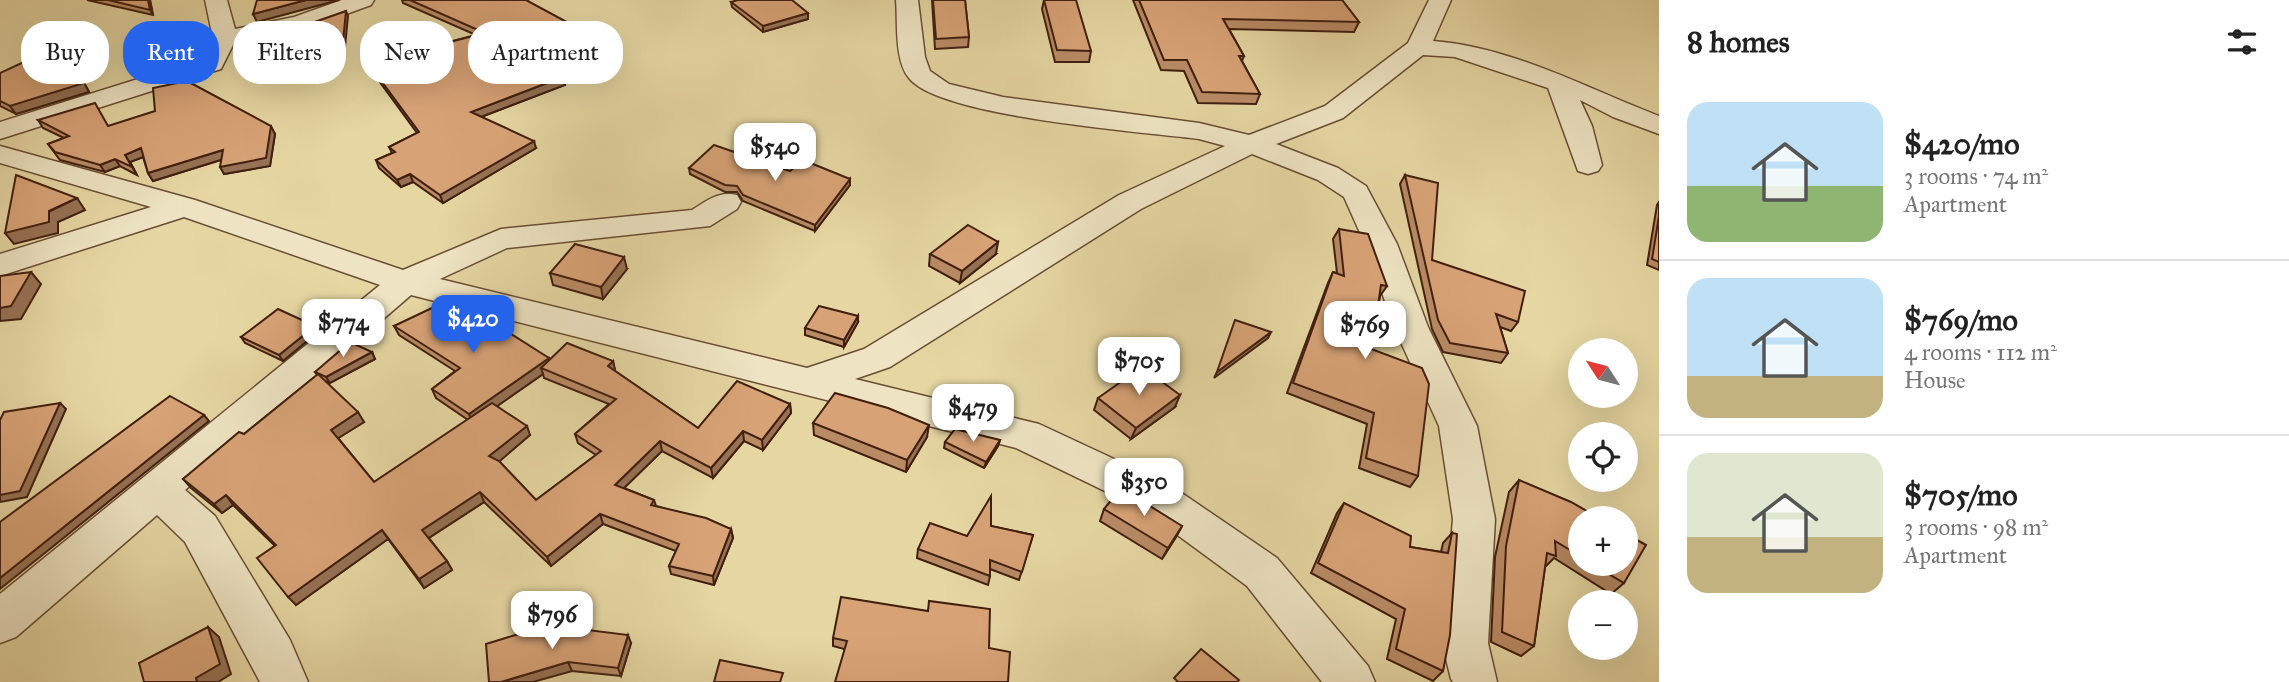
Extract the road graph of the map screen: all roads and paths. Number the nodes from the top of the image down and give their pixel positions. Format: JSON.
{"nodes":[{"id":1,"x":216,"y":0,"type":"edge"},
{"id":2,"x":363,"y":0,"type":"edge"},
{"id":3,"x":907,"y":0,"type":"edge"},
{"id":4,"x":1432,"y":4,"type":"edge"},
{"id":5,"x":225,"y":38,"type":"junction"},
{"id":6,"x":1418,"y":47,"type":"junction"},
{"id":7,"x":1559,"y":83,"type":"junction"},
{"id":8,"x":1659,"y":126,"type":"edge"},
{"id":9,"x":0,"y":131,"type":"edge"},
{"id":10,"x":1251,"y":144,"type":"junction"},
{"id":11,"x":0,"y":154,"type":"edge"},
{"id":12,"x":1588,"y":165,"type":"dead end"},
{"id":13,"x":726,"y":202,"type":"dead end"},
{"id":14,"x":184,"y":207,"type":"junction"},
{"id":15,"x":0,"y":265,"type":"edge"},
{"id":16,"x":405,"y":282,"type":"junction"},
{"id":17,"x":809,"y":381,"type":"junction"},
{"id":18,"x":158,"y":491,"type":"junction"},
{"id":19,"x":0,"y":622,"type":"edge"},
{"id":20,"x":1475,"y":679,"type":"dead end"},
{"id":21,"x":284,"y":682,"type":"edge"},
{"id":22,"x":1350,"y":682,"type":"edge"}],
"edges":[{"from":1,"to":5,"type":"street"},
{"from":2,"to":5,"type":"street"},
{"from":3,"to":10,"type":"street"},
{"from":4,"to":6,"type":"street"},
{"from":5,"to":9,"type":"street"},
{"from":6,"to":7,"type":"street"},
{"from":6,"to":10,"type":"street"},
{"from":7,"to":8,"type":"street"},
{"from":7,"to":12,"type":"street"},
{"from":10,"to":17,"type":"street"},
{"from":10,"to":20,"type":"street"},
{"from":11,"to":14,"type":"street"},
{"from":13,"to":16,"type":"street"},
{"from":14,"to":15,"type":"street"},
{"from":14,"to":16,"type":"street"},
{"from":16,"to":17,"type":"street"},
{"from":16,"to":18,"type":"street"},
{"from":17,"to":22,"type":"street"},
{"from":18,"to":19,"type":"street"},
{"from":18,"to":21,"type":"street"}]}
